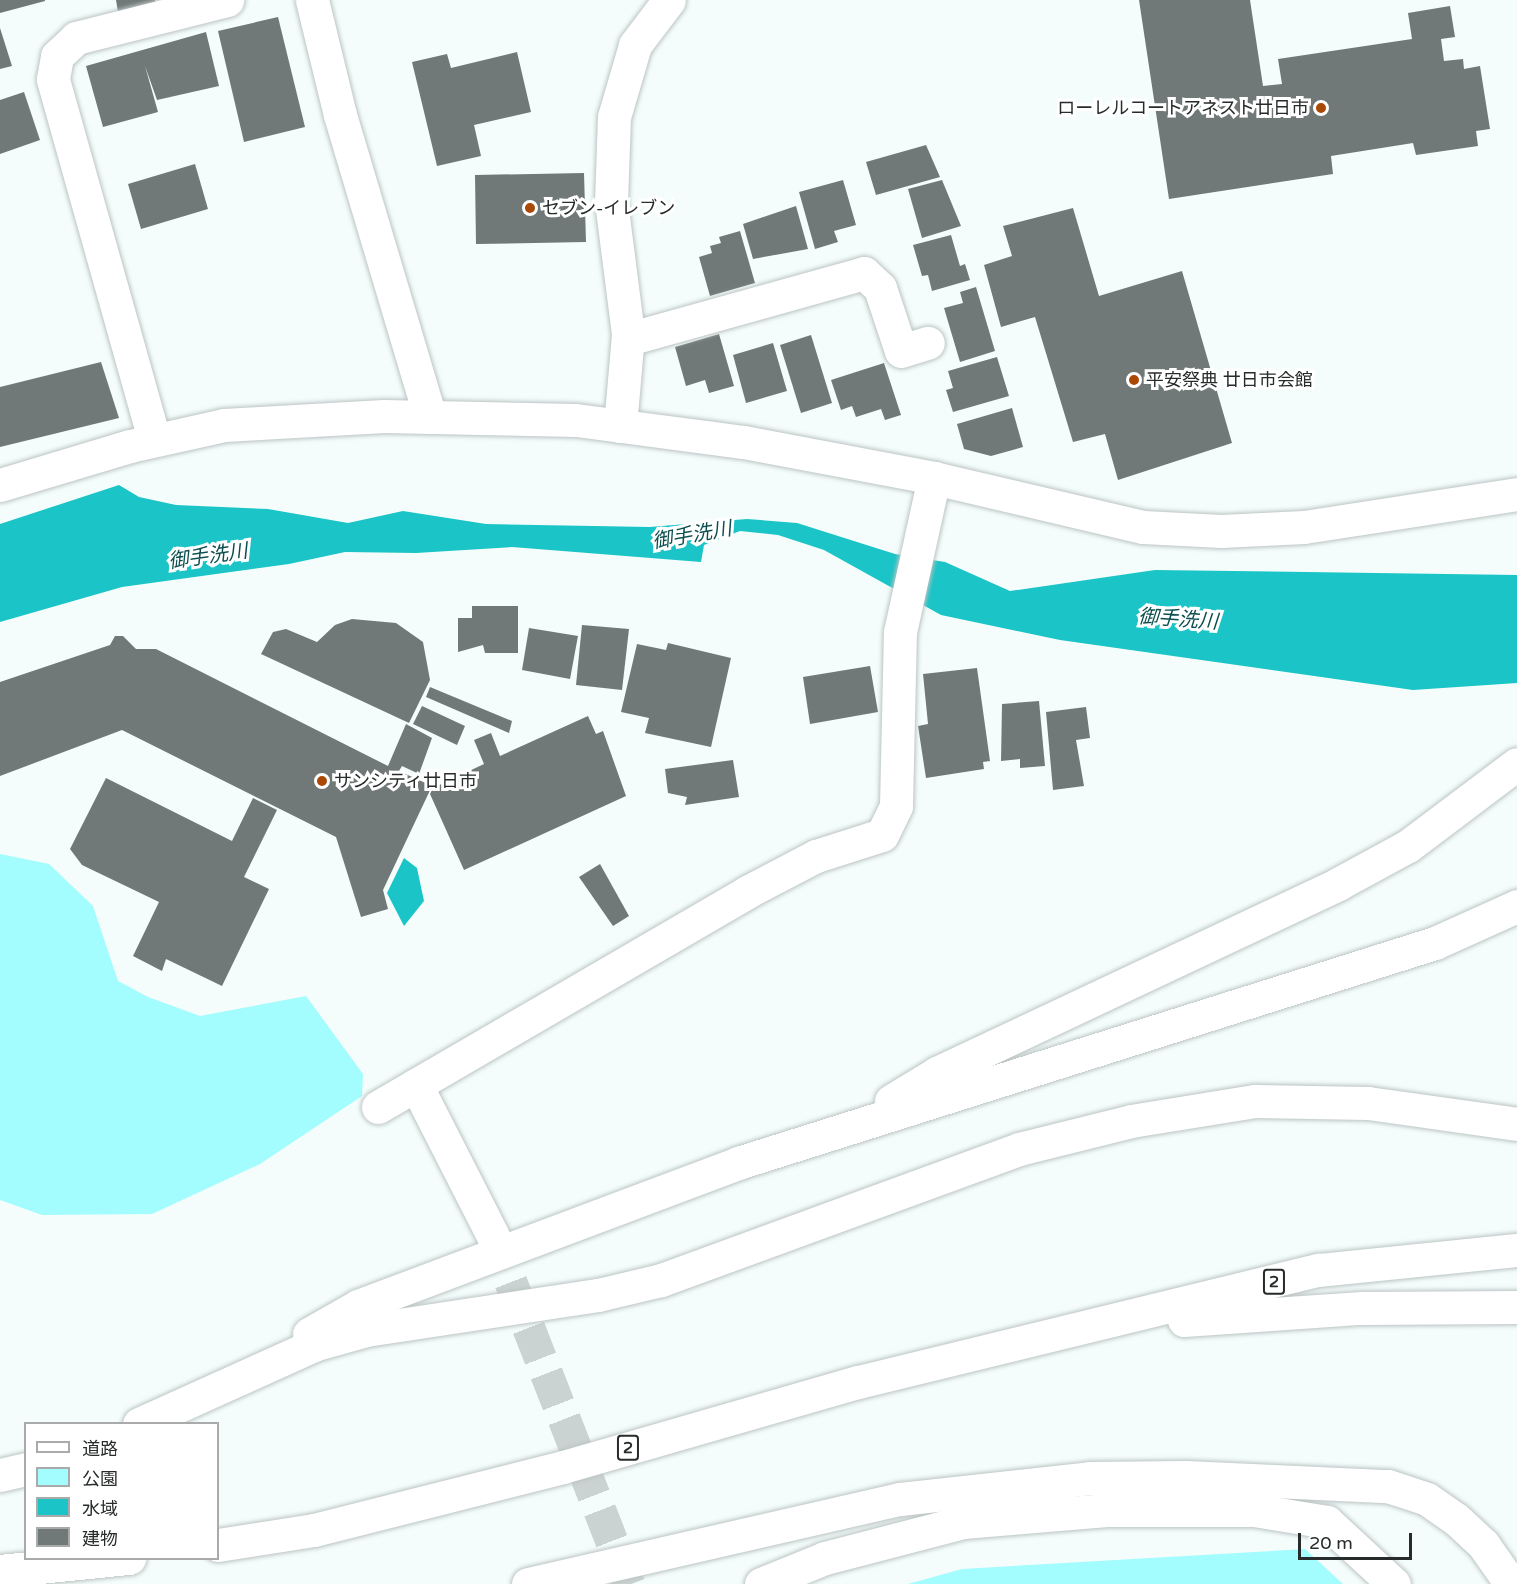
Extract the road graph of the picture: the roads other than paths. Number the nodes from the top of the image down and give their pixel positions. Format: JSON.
{"nodes":[{"id":1,"x":227,"y":0,"type":"edge"},
{"id":2,"x":312,"y":0,"type":"edge"},
{"id":3,"x":669,"y":0,"type":"edge"},
{"id":4,"x":628,"y":339,"type":"junction"},
{"id":5,"x":928,"y":343,"type":"dead end"},
{"id":6,"x":430,"y":417,"type":"junction"},
{"id":7,"x":620,"y":426,"type":"junction"},
{"id":8,"x":154,"y":439,"type":"junction"},
{"id":9,"x":0,"y":485,"type":"edge"},
{"id":10,"x":931,"y":491,"type":"junction"},
{"id":11,"x":1517,"y":494,"type":"edge"},
{"id":12,"x":1517,"y":764,"type":"edge"},
{"id":13,"x":1517,"y":906,"type":"edge"},
{"id":14,"x":416,"y":1085,"type":"junction"},
{"id":15,"x":378,"y":1107,"type":"dead end"},
{"id":16,"x":1517,"y":1124,"type":"edge"},
{"id":17,"x":849,"y":1126,"type":"junction"},
{"id":18,"x":493,"y":1236,"type":"tunnel mouth"},
{"id":19,"x":1517,"y":1250,"type":"edge"},
{"id":20,"x":1517,"y":1307,"type":"edge"},
{"id":21,"x":1036,"y":1341,"type":"junction"},
{"id":22,"x":268,"y":1363,"type":"junction"},
{"id":23,"x":143,"y":1422,"type":"edge"},
{"id":24,"x":24,"y":1469,"type":"edge"},
{"id":25,"x":0,"y":1475,"type":"edge"},
{"id":26,"x":219,"y":1545,"type":"edge"},
{"id":27,"x":109,"y":1560,"type":"edge"},
{"id":28,"x":0,"y":1571,"type":"edge"},
{"id":29,"x":528,"y":1584,"type":"edge"},
{"id":30,"x":761,"y":1584,"type":"edge"},
{"id":31,"x":1394,"y":1584,"type":"edge"},
{"id":32,"x":1511,"y":1584,"type":"edge"}],
"edges":[{"from":1,"to":8,"type":"main road"},
{"from":2,"to":6,"type":"main road"},
{"from":3,"to":4,"type":"main road"},
{"from":4,"to":5,"type":"main road"},
{"from":4,"to":7,"type":"main road"},
{"from":6,"to":7,"type":"main road"},
{"from":6,"to":8,"type":"main road"},
{"from":7,"to":10,"type":"main road"},
{"from":8,"to":9,"type":"main road"},
{"from":10,"to":11,"type":"main road"},
{"from":10,"to":14,"type":"main road"},
{"from":12,"to":17,"type":"main road"},
{"from":13,"to":17,"type":"main road"},
{"from":14,"to":15,"type":"main road"},
{"from":14,"to":18,"type":"main road"},
{"from":16,"to":22,"type":"main road"},
{"from":17,"to":22,"type":"main road"},
{"from":19,"to":21,"type":"main road","number":"2"},
{"from":20,"to":21,"type":"main road"},
{"from":21,"to":26,"type":"main road","number":"2"},
{"from":22,"to":23,"type":"main road"},
{"from":24,"to":25,"type":"main road"},
{"from":27,"to":28,"type":"main road"},
{"from":29,"to":32,"type":"main road"},
{"from":30,"to":31,"type":"main road"}]}
